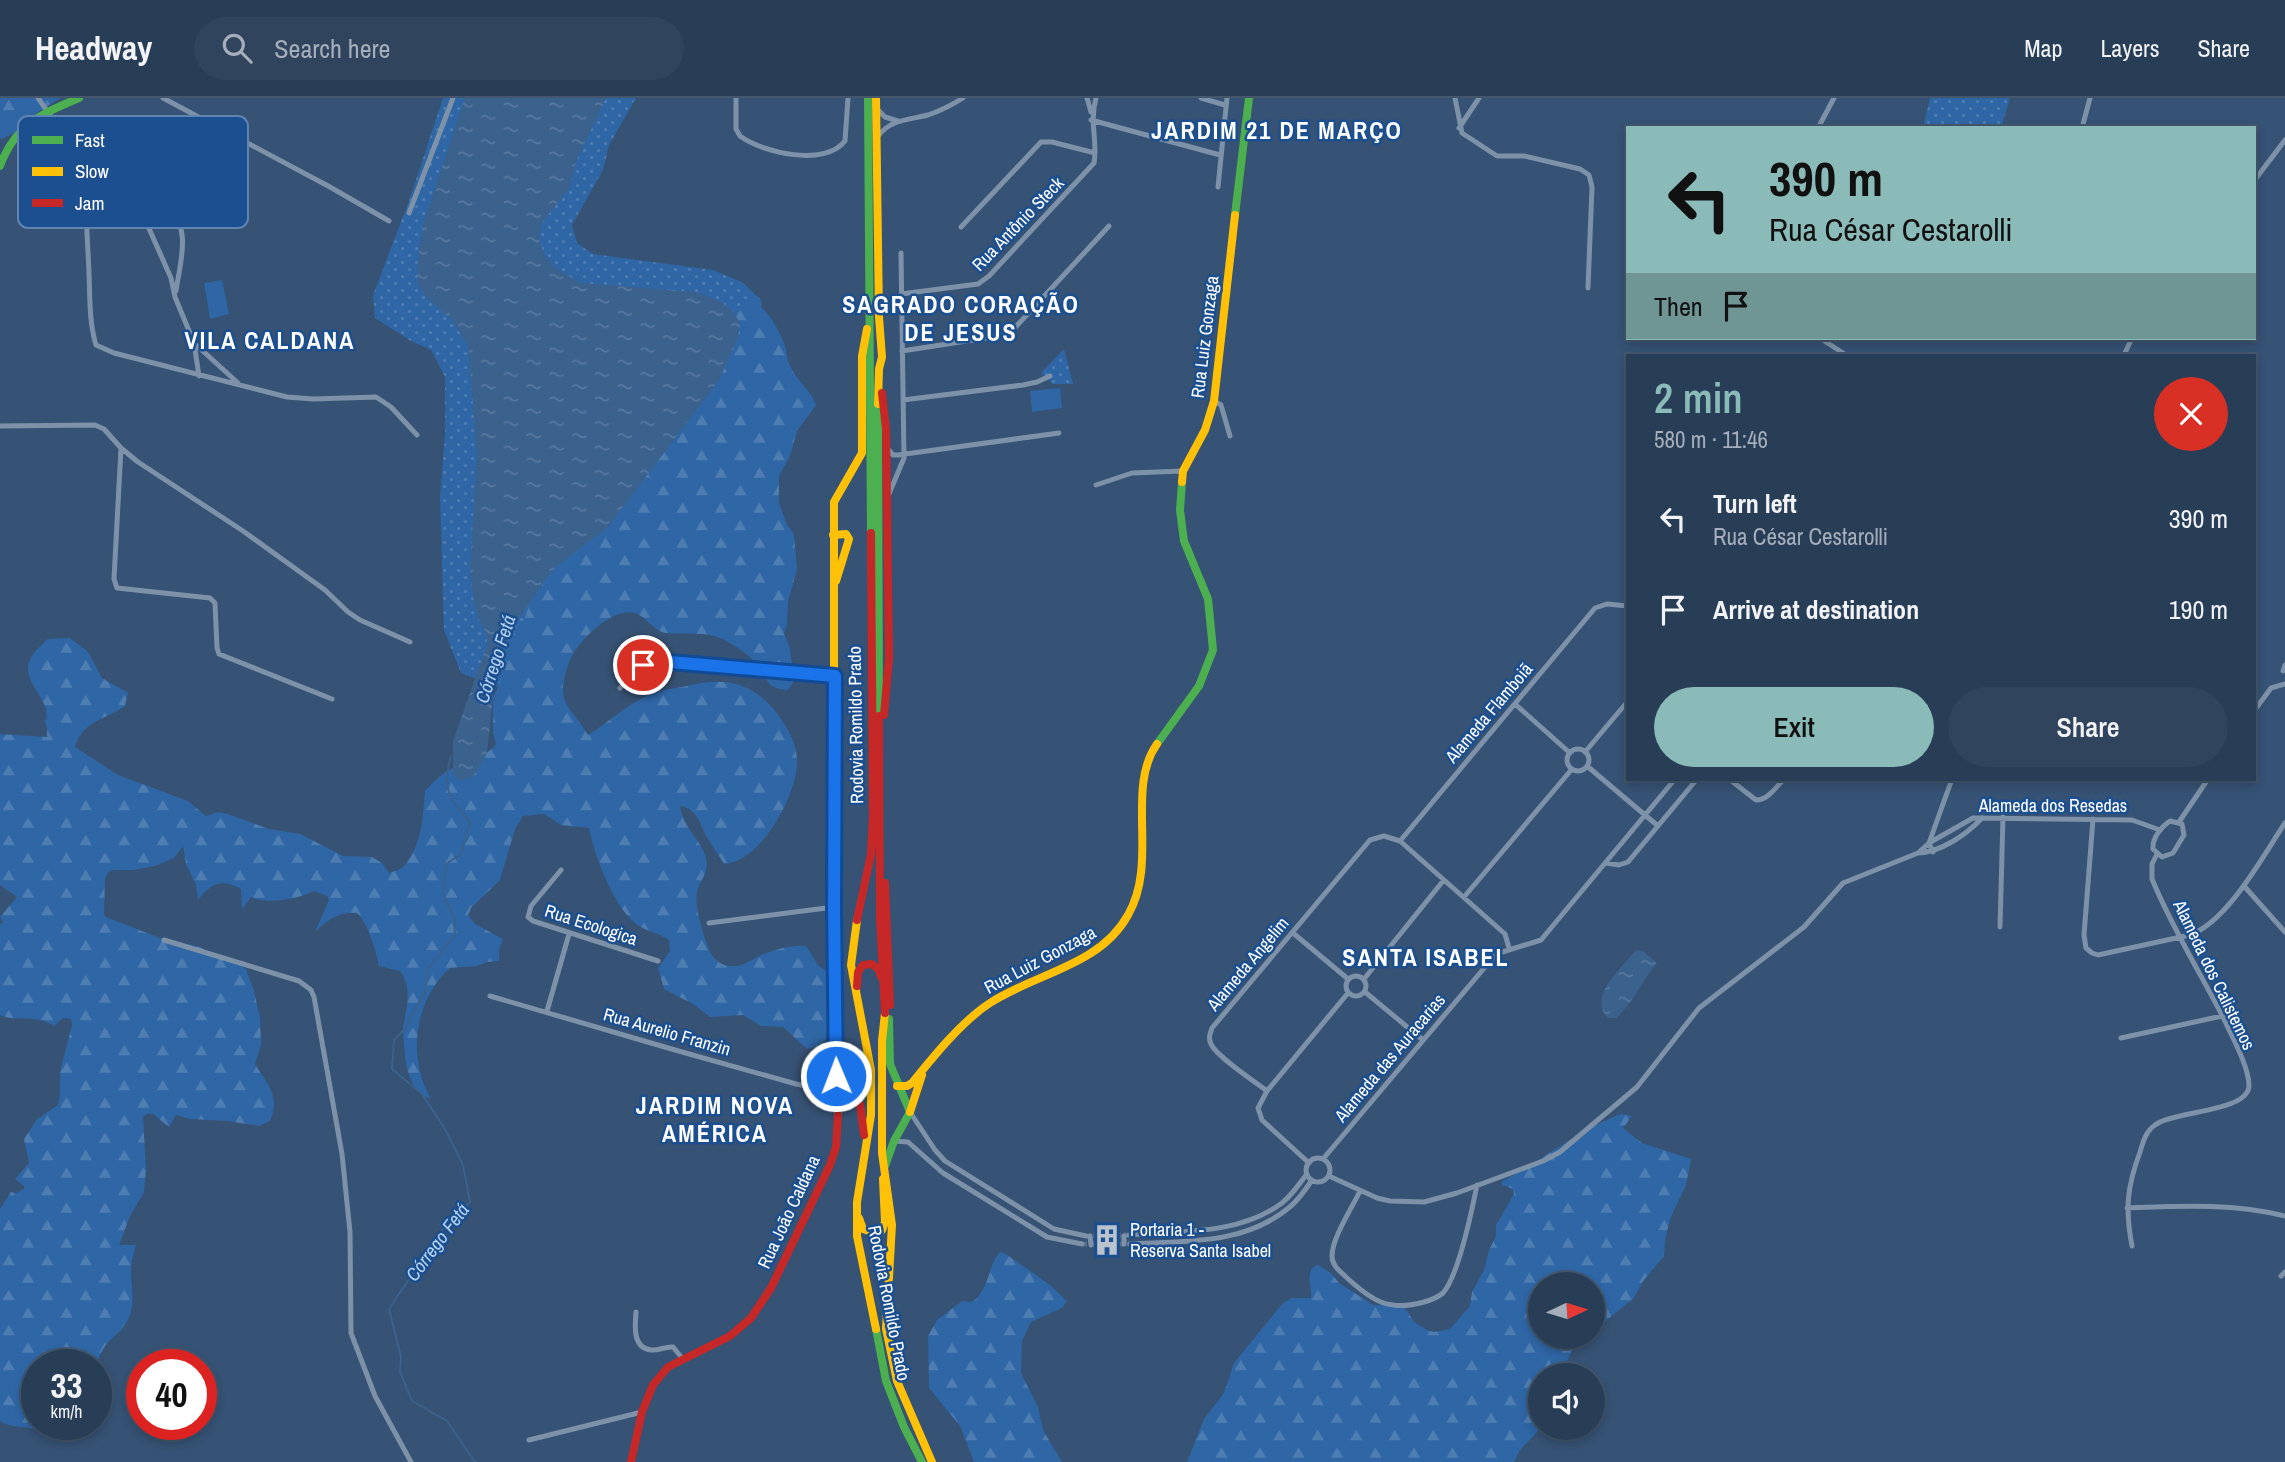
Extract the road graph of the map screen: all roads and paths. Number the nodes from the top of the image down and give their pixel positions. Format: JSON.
{"nodes":[{"id":1,"x":38,"y":98,"type":"edge"},
{"id":2,"x":79,"y":98,"type":"edge"},
{"id":3,"x":163,"y":98,"type":"edge"},
{"id":4,"x":453,"y":98,"type":"edge"},
{"id":5,"x":736,"y":98,"type":"edge"},
{"id":6,"x":848,"y":98,"type":"edge"},
{"id":7,"x":871,"y":98,"type":"edge"},
{"id":8,"x":963,"y":98,"type":"edge"},
{"id":9,"x":1087,"y":98,"type":"edge"},
{"id":10,"x":1096,"y":98,"type":"edge"},
{"id":11,"x":1201,"y":98,"type":"edge"},
{"id":12,"x":1249,"y":98,"type":"edge"},
{"id":13,"x":1455,"y":98,"type":"edge"},
{"id":14,"x":1479,"y":98,"type":"edge"},
{"id":15,"x":1835,"y":98,"type":"edge"},
{"id":16,"x":2090,"y":98,"type":"edge"},
{"id":17,"x":1226,"y":102,"type":"edge"},
{"id":18,"x":49,"y":111,"type":"junction"},
{"id":19,"x":40,"y":116,"type":"edge"},
{"id":20,"x":52,"y":116,"type":"edge"},
{"id":21,"x":197,"y":116,"type":"edge"},
{"id":22,"x":1091,"y":117,"type":"junction"},
{"id":23,"x":898,"y":121,"type":"junction"},
{"id":24,"x":1819,"y":126,"type":"edge"},
{"id":25,"x":2083,"y":126,"type":"edge"},
{"id":26,"x":1460,"y":128,"type":"junction"},
{"id":27,"x":18,"y":133,"type":"edge"},
{"id":28,"x":2285,"y":140,"type":"edge"},
{"id":29,"x":248,"y":143,"type":"edge"},
{"id":30,"x":877,"y":143,"type":"junction"},
{"id":31,"x":1095,"y":153,"type":"junction"},
{"id":32,"x":1220,"y":155,"type":"junction"},
{"id":33,"x":0,"y":166,"type":"edge"},
{"id":34,"x":2256,"y":178,"type":"edge"},
{"id":35,"x":1218,"y":187,"type":"dead end"},
{"id":36,"x":410,"y":213,"type":"dead end"},
{"id":37,"x":389,"y":221,"type":"dead end"},
{"id":38,"x":1109,"y":226,"type":"dead end"},
{"id":39,"x":961,"y":227,"type":"dead end"},
{"id":40,"x":88,"y":228,"type":"edge"},
{"id":41,"x":149,"y":228,"type":"edge"},
{"id":42,"x":181,"y":228,"type":"edge"},
{"id":43,"x":901,"y":253,"type":"dead end"},
{"id":44,"x":1588,"y":288,"type":"dead end"},
{"id":45,"x":901,"y":294,"type":"junction"},
{"id":46,"x":175,"y":297,"type":"junction"},
{"id":47,"x":870,"y":318,"type":"junction"},
{"id":48,"x":1823,"y":340,"type":"edge"},
{"id":49,"x":194,"y":343,"type":"junction"},
{"id":50,"x":902,"y":351,"type":"junction"},
{"id":51,"x":1844,"y":354,"type":"edge"},
{"id":52,"x":882,"y":357,"type":"junction"},
{"id":53,"x":199,"y":376,"type":"junction"},
{"id":54,"x":1050,"y":376,"type":"dead end"},
{"id":55,"x":240,"y":386,"type":"junction"},
{"id":56,"x":903,"y":400,"type":"junction"},
{"id":57,"x":1214,"y":401,"type":"junction"},
{"id":58,"x":0,"y":426,"type":"edge"},
{"id":59,"x":1059,"y":433,"type":"dead end"},
{"id":60,"x":417,"y":435,"type":"dead end"},
{"id":61,"x":1230,"y":436,"type":"dead end"},
{"id":62,"x":886,"y":444,"type":"junction"},
{"id":63,"x":121,"y":448,"type":"junction"},
{"id":64,"x":904,"y":454,"type":"junction"},
{"id":65,"x":1183,"y":471,"type":"junction"},
{"id":66,"x":1096,"y":485,"type":"dead end"},
{"id":67,"x":887,"y":501,"type":"junction"},
{"id":68,"x":833,"y":535,"type":"junction"},
{"id":69,"x":833,"y":590,"type":"junction"},
{"id":70,"x":1626,"y":606,"type":"edge"},
{"id":71,"x":410,"y":642,"type":"dead end"},
{"id":72,"x":835,"y":676,"type":"junction"},
{"id":73,"x":2285,"y":684,"type":"edge"},
{"id":74,"x":620,"y":688,"type":"dead end"},
{"id":75,"x":332,"y":699,"type":"dead end"},
{"id":76,"x":1626,"y":703,"type":"edge"},
{"id":77,"x":1515,"y":704,"type":"junction"},
{"id":78,"x":2256,"y":708,"type":"edge"},
{"id":79,"x":1585,"y":752,"type":"junction"},
{"id":80,"x":1570,"y":753,"type":"junction"},
{"id":81,"x":1587,"y":766,"type":"junction"},
{"id":82,"x":1572,"y":769,"type":"junction"},
{"id":83,"x":1673,"y":781,"type":"edge"},
{"id":84,"x":1695,"y":781,"type":"edge"},
{"id":85,"x":1732,"y":781,"type":"edge"},
{"id":86,"x":1782,"y":781,"type":"edge"},
{"id":87,"x":1951,"y":781,"type":"edge"},
{"id":88,"x":2207,"y":781,"type":"edge"},
{"id":89,"x":1644,"y":814,"type":"junction"},
{"id":90,"x":2003,"y":817,"type":"junction"},
{"id":91,"x":1982,"y":818,"type":"junction"},
{"id":92,"x":2092,"y":819,"type":"junction"},
{"id":93,"x":2179,"y":822,"type":"junction"},
{"id":94,"x":2285,"y":823,"type":"edge"},
{"id":95,"x":1658,"y":826,"type":"junction"},
{"id":96,"x":2160,"y":830,"type":"junction"},
{"id":97,"x":1400,"y":841,"type":"junction"},
{"id":98,"x":1929,"y":843,"type":"junction"},
{"id":99,"x":1933,"y":852,"type":"junction"},
{"id":100,"x":1918,"y":853,"type":"junction"},
{"id":101,"x":2157,"y":854,"type":"junction"},
{"id":102,"x":1606,"y":863,"type":"junction"},
{"id":103,"x":561,"y":870,"type":"dead end"},
{"id":104,"x":1443,"y":881,"type":"junction"},
{"id":105,"x":2244,"y":886,"type":"junction"},
{"id":106,"x":1464,"y":897,"type":"junction"},
{"id":107,"x":834,"y":906,"type":"junction"},
{"id":108,"x":709,"y":923,"type":"dead end"},
{"id":109,"x":2000,"y":927,"type":"dead end"},
{"id":110,"x":2285,"y":932,"type":"edge"},
{"id":111,"x":1293,"y":933,"type":"junction"},
{"id":112,"x":569,"y":934,"type":"junction"},
{"id":113,"x":2181,"y":937,"type":"junction"},
{"id":114,"x":164,"y":940,"type":"dead end"},
{"id":115,"x":1509,"y":948,"type":"junction"},
{"id":116,"x":658,"y":961,"type":"dead end"},
{"id":117,"x":1348,"y":979,"type":"junction"},
{"id":118,"x":1364,"y":979,"type":"junction"},
{"id":119,"x":1365,"y":992,"type":"junction"},
{"id":120,"x":1348,"y":993,"type":"junction"},
{"id":121,"x":490,"y":996,"type":"dead end"},
{"id":122,"x":547,"y":1011,"type":"junction"},
{"id":123,"x":2222,"y":1016,"type":"junction"},
{"id":124,"x":887,"y":1018,"type":"junction"},
{"id":125,"x":2121,"y":1038,"type":"dead end"},
{"id":126,"x":1423,"y":1040,"type":"junction"},
{"id":127,"x":866,"y":1041,"type":"junction"},
{"id":128,"x":923,"y":1068,"type":"junction"},
{"id":129,"x":836,"y":1076,"type":"junction"},
{"id":130,"x":897,"y":1086,"type":"junction"},
{"id":131,"x":1267,"y":1091,"type":"junction"},
{"id":132,"x":836,"y":1092,"type":"junction"},
{"id":133,"x":838,"y":1102,"type":"junction"},
{"id":134,"x":910,"y":1112,"type":"junction"},
{"id":135,"x":894,"y":1141,"type":"junction"},
{"id":136,"x":1323,"y":1159,"type":"junction"},
{"id":137,"x":1309,"y":1163,"type":"junction"},
{"id":138,"x":885,"y":1164,"type":"junction"},
{"id":139,"x":1307,"y":1174,"type":"junction"},
{"id":140,"x":1329,"y":1176,"type":"junction"},
{"id":141,"x":1312,"y":1180,"type":"junction"},
{"id":142,"x":1477,"y":1185,"type":"junction"},
{"id":143,"x":1360,"y":1191,"type":"junction"},
{"id":144,"x":859,"y":1194,"type":"junction"},
{"id":145,"x":2127,"y":1208,"type":"junction"},
{"id":146,"x":2285,"y":1216,"type":"edge"},
{"id":147,"x":1082,"y":1244,"type":"tunnel mouth"},
{"id":148,"x":1091,"y":1245,"type":"tunnel mouth"},
{"id":149,"x":2132,"y":1246,"type":"dead end"},
{"id":150,"x":636,"y":1312,"type":"dead end"},
{"id":151,"x":682,"y":1358,"type":"junction"},
{"id":152,"x":642,"y":1412,"type":"junction"},
{"id":153,"x":529,"y":1440,"type":"dead end"},
{"id":154,"x":411,"y":1462,"type":"edge"},
{"id":155,"x":631,"y":1462,"type":"edge"},
{"id":156,"x":922,"y":1462,"type":"edge"},
{"id":157,"x":932,"y":1462,"type":"edge"}],
"edges":[{"from":1,"to":18,"type":"street"},
{"from":2,"to":18,"type":"main road"},
{"from":3,"to":21,"type":"street"},
{"from":4,"to":36,"type":"street"},
{"from":5,"to":6,"type":"street"},
{"from":7,"to":23,"type":"street"},
{"from":7,"to":30,"type":"main road","name":"Rodovia Romildo Prado"},
{"from":7,"to":47,"type":"main road","name":"Rodovia Romildo Prado"},
{"from":8,"to":23,"type":"street"},
{"from":9,"to":22,"type":"street"},
{"from":10,"to":22,"type":"street"},
{"from":11,"to":17,"type":"street"},
{"from":12,"to":57,"type":"main road","name":"Rua Luiz Gonzaga"},
{"from":13,"to":26,"type":"street"},
{"from":14,"to":26,"type":"street"},
{"from":15,"to":24,"type":"street"},
{"from":16,"to":25,"type":"street"},
{"from":17,"to":32,"type":"street"},
{"from":18,"to":19,"type":"main road"},
{"from":18,"to":20,"type":"street"},
{"from":22,"to":31,"type":"street"},
{"from":22,"to":32,"type":"street"},
{"from":23,"to":30,"type":"street"},
{"from":26,"to":44,"type":"street"},
{"from":27,"to":33,"type":"main road"},
{"from":28,"to":34,"type":"street"},
{"from":29,"to":37,"type":"street"},
{"from":30,"to":52,"type":"main road","name":"Rodovia Romildo Prado"},
{"from":31,"to":39,"type":"street"},
{"from":31,"to":45,"type":"street","name":"Rua Antônio Steck"},
{"from":32,"to":35,"type":"street"},
{"from":38,"to":50,"type":"street"},
{"from":40,"to":53,"type":"street"},
{"from":41,"to":46,"type":"street"},
{"from":42,"to":46,"type":"street"},
{"from":43,"to":45,"type":"street"},
{"from":45,"to":50,"type":"street"},
{"from":46,"to":49,"type":"street"},
{"from":47,"to":68,"type":"main road","name":"Rua João Caldana"},
{"from":47,"to":127,"type":"main road","name":"Rodovia Romildo Prado"},
{"from":48,"to":51,"type":"street"},
{"from":49,"to":53,"type":"street"},
{"from":49,"to":55,"type":"street"},
{"from":50,"to":56,"type":"street"},
{"from":52,"to":62,"type":"main road"},
{"from":52,"to":124,"type":"main road","name":"Rodovia Romildo Prado"},
{"from":53,"to":55,"type":"street"},
{"from":54,"to":56,"type":"street"},
{"from":55,"to":60,"type":"street"},
{"from":56,"to":64,"type":"street"},
{"from":57,"to":61,"type":"street"},
{"from":57,"to":65,"type":"main road","name":"Rua Luiz Gonzaga"},
{"from":58,"to":63,"type":"street"},
{"from":59,"to":64,"type":"street"},
{"from":62,"to":64,"type":"street"},
{"from":62,"to":67,"type":"main road"},
{"from":63,"to":71,"type":"street"},
{"from":63,"to":75,"type":"street"},
{"from":64,"to":67,"type":"street"},
{"from":65,"to":66,"type":"street"},
{"from":65,"to":128,"type":"main road","name":"Rua Luiz Gonzaga"},
{"from":67,"to":124,"type":"main road"},
{"from":68,"to":69,"type":"main road","name":"Rua João Caldana"},
{"from":68,"to":69,"type":"main road"},
{"from":69,"to":72,"type":"main road","name":"Rua João Caldana"},
{"from":70,"to":77,"type":"street","name":"Alameda Flamboiã"},
{"from":72,"to":74,"type":"street"},
{"from":72,"to":107,"type":"main road","name":"Rua João Caldana"},
{"from":73,"to":78,"type":"street"},
{"from":76,"to":79,"type":"street"},
{"from":77,"to":80,"type":"street"},
{"from":77,"to":97,"type":"street","name":"Alameda Flamboiã"},
{"from":79,"to":80,"type":"street"},
{"from":79,"to":81,"type":"street"},
{"from":80,"to":82,"type":"street"},
{"from":81,"to":82,"type":"street"},
{"from":81,"to":89,"type":"street"},
{"from":82,"to":106,"type":"street"},
{"from":83,"to":89,"type":"street"},
{"from":84,"to":95,"type":"street"},
{"from":85,"to":86,"type":"street"},
{"from":87,"to":98,"type":"street"},
{"from":88,"to":93,"type":"street"},
{"from":89,"to":95,"type":"street"},
{"from":89,"to":102,"type":"street"},
{"from":90,"to":91,"type":"street","name":"Alameda dos Resedas"},
{"from":90,"to":92,"type":"street","name":"Alameda dos Resedas"},
{"from":90,"to":109,"type":"street"},
{"from":91,"to":98,"type":"street","name":"Alameda dos Resedas"},
{"from":91,"to":99,"type":"street"},
{"from":92,"to":96,"type":"street","name":"Alameda dos Resedas"},
{"from":92,"to":113,"type":"street"},
{"from":93,"to":96,"type":"street"},
{"from":93,"to":101,"type":"street"},
{"from":94,"to":105,"type":"street"},
{"from":95,"to":102,"type":"street"},
{"from":96,"to":101,"type":"street"},
{"from":97,"to":104,"type":"street"},
{"from":97,"to":111,"type":"street","name":"Alameda Angelim"},
{"from":98,"to":99,"type":"street"},
{"from":98,"to":100,"type":"street","name":"Alameda dos Resedas"},
{"from":99,"to":100,"type":"street"},
{"from":100,"to":142,"type":"street","name":"Alameda dos Resedas"},
{"from":101,"to":113,"type":"street","name":"Alameda dos Calistemos"},
{"from":102,"to":115,"type":"street"},
{"from":103,"to":112,"type":"street","name":"Rua Ecologica"},
{"from":104,"to":106,"type":"street"},
{"from":104,"to":118,"type":"street"},
{"from":105,"to":110,"type":"street"},
{"from":105,"to":113,"type":"street"},
{"from":106,"to":115,"type":"street"},
{"from":107,"to":108,"type":"street"},
{"from":107,"to":129,"type":"main road","name":"Rua João Caldana"},
{"from":111,"to":117,"type":"street"},
{"from":111,"to":131,"type":"street","name":"Alameda Angelim"},
{"from":112,"to":116,"type":"street","name":"Rua Ecologica"},
{"from":112,"to":122,"type":"street"},
{"from":113,"to":123,"type":"street","name":"Alameda dos Calistemos"},
{"from":114,"to":154,"type":"street"},
{"from":115,"to":126,"type":"street","name":"Alameda das Auracarias"},
{"from":117,"to":118,"type":"street"},
{"from":117,"to":120,"type":"street"},
{"from":118,"to":119,"type":"street"},
{"from":119,"to":120,"type":"street"},
{"from":119,"to":126,"type":"street"},
{"from":120,"to":131,"type":"street"},
{"from":121,"to":122,"type":"street","name":"Rua Aurelio Franzin"},
{"from":122,"to":132,"type":"street","name":"Rua Aurelio Franzin"},
{"from":123,"to":125,"type":"street"},
{"from":123,"to":145,"type":"street","name":"Alameda dos Calistemos"},
{"from":124,"to":127,"type":"main road"},
{"from":124,"to":130,"type":"main road"},
{"from":124,"to":138,"type":"main road","name":"Rodovia Romildo Prado"},
{"from":126,"to":136,"type":"street","name":"Alameda das Auracarias"},
{"from":127,"to":129,"type":"main road"},
{"from":127,"to":144,"type":"main road","name":"Rodovia Romildo Prado"},
{"from":128,"to":130,"type":"main road","name":"Rua Luiz Gonzaga"},
{"from":128,"to":134,"type":"main road","name":"Rua Luiz Gonzaga"},
{"from":129,"to":132,"type":"main road","name":"Rua João Caldana"},
{"from":130,"to":134,"type":"main road"},
{"from":131,"to":137,"type":"street"},
{"from":132,"to":133,"type":"main road","name":"Rua João Caldana"},
{"from":133,"to":144,"type":"main road"},
{"from":133,"to":151,"type":"main road","name":"Rua João Caldana"},
{"from":134,"to":135,"type":"main road","name":"Rua Luiz Gonzaga"},
{"from":134,"to":148,"type":"street"},
{"from":135,"to":138,"type":"main road","name":"Rua Luiz Gonzaga"},
{"from":135,"to":147,"type":"street"},
{"from":136,"to":137,"type":"street"},
{"from":136,"to":140,"type":"street"},
{"from":137,"to":139,"type":"street"},
{"from":138,"to":144,"type":"main road"},
{"from":138,"to":157,"type":"main road","name":"Rodovia Romildo Prado"},
{"from":139,"to":141,"type":"street"},
{"from":139,"to":141,"type":"street"},
{"from":140,"to":141,"type":"street"},
{"from":140,"to":143,"type":"street","name":"Alameda dos Resedas"},
{"from":142,"to":143,"type":"street","name":"Alameda dos Resedas"},
{"from":142,"to":143,"type":"street"},
{"from":144,"to":156,"type":"main road","name":"Rodovia Romildo Prado"},
{"from":145,"to":146,"type":"street"},
{"from":145,"to":149,"type":"street","name":"Alameda dos Calistemos"},
{"from":150,"to":151,"type":"street"},
{"from":151,"to":152,"type":"main road","name":"Rua João Caldana"},
{"from":152,"to":153,"type":"street"},
{"from":152,"to":155,"type":"main road","name":"Rua João Caldana"}]}
